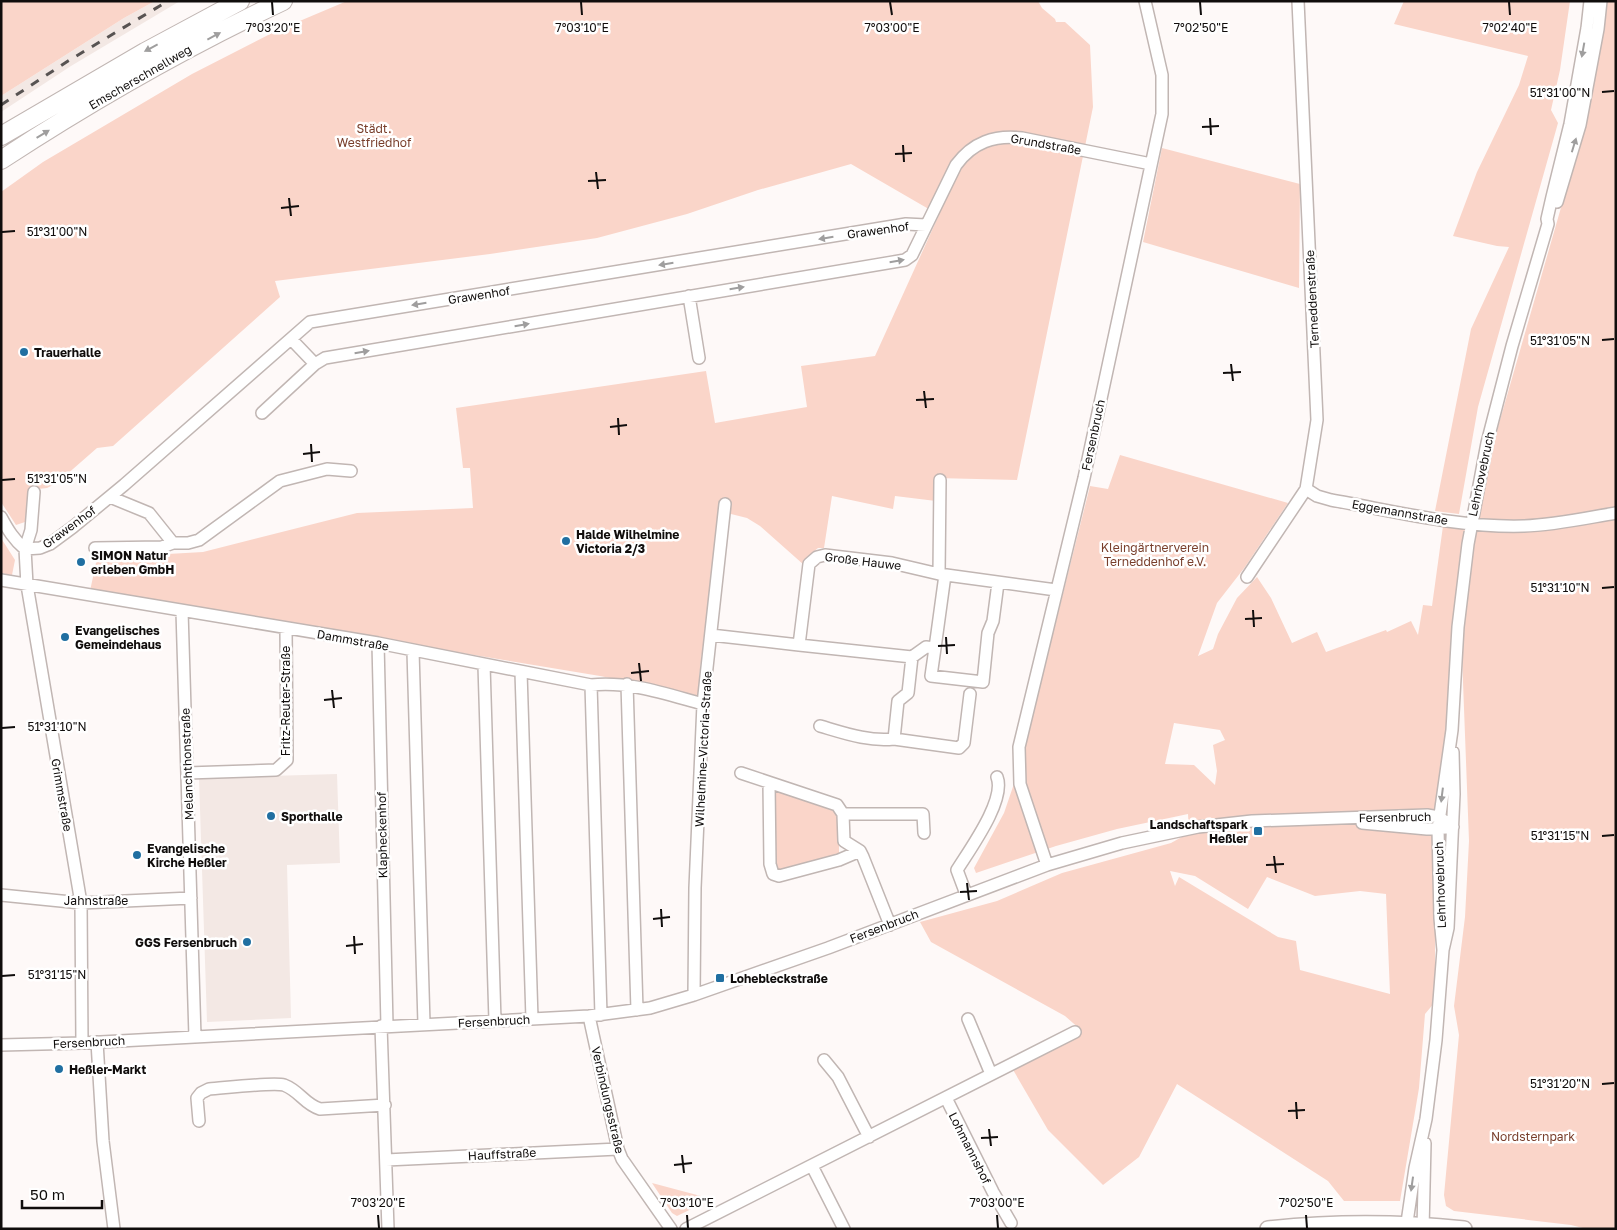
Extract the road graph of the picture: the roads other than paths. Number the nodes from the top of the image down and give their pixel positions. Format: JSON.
{"nodes":[{"id":1,"x":240,"y":1,"type":"edge"},
{"id":2,"x":283,"y":1,"type":"edge"},
{"id":3,"x":1145,"y":1,"type":"edge"},
{"id":4,"x":1298,"y":1,"type":"edge"},
{"id":5,"x":1590,"y":1,"type":"edge"},
{"id":6,"x":1601,"y":1,"type":"edge"},
{"id":7,"x":1,"y":136,"type":"edge"},
{"id":8,"x":1,"y":160,"type":"edge"},
{"id":9,"x":1151,"y":164,"type":"junction"},
{"id":10,"x":1548,"y":224,"type":"junction"},
{"id":11,"x":926,"y":225,"type":"junction"},
{"id":12,"x":689,"y":296,"type":"junction"},
{"id":13,"x":292,"y":340,"type":"junction"},
{"id":14,"x":699,"y":358,"type":"dead end"},
{"id":15,"x":315,"y":364,"type":"junction"},
{"id":16,"x":262,"y":413,"type":"dead end"},
{"id":17,"x":351,"y":471,"type":"dead end"},
{"id":18,"x":940,"y":480,"type":"dead end"},
{"id":19,"x":1306,"y":489,"type":"junction"},
{"id":20,"x":34,"y":492,"type":"dead end"},
{"id":21,"x":110,"y":496,"type":"junction"},
{"id":22,"x":725,"y":504,"type":"dead end"},
{"id":23,"x":1616,"y":513,"type":"edge"},
{"id":24,"x":1,"y":518,"type":"edge"},
{"id":25,"x":1471,"y":524,"type":"junction"},
{"id":26,"x":173,"y":543,"type":"junction"},
{"id":27,"x":95,"y":548,"type":"dead end"},
{"id":28,"x":25,"y":549,"type":"junction"},
{"id":29,"x":942,"y":575,"type":"junction"},
{"id":30,"x":1246,"y":577,"type":"dead end"},
{"id":31,"x":1,"y":580,"type":"edge"},
{"id":32,"x":998,"y":583,"type":"junction"},
{"id":33,"x":27,"y":585,"type":"junction"},
{"id":34,"x":1056,"y":590,"type":"junction"},
{"id":35,"x":182,"y":611,"type":"junction"},
{"id":36,"x":286,"y":628,"type":"junction"},
{"id":37,"x":711,"y":635,"type":"junction"},
{"id":38,"x":378,"y":644,"type":"junction"},
{"id":39,"x":798,"y":645,"type":"junction"},
{"id":40,"x":935,"y":648,"type":"junction"},
{"id":41,"x":413,"y":650,"type":"junction"},
{"id":42,"x":912,"y":657,"type":"junction"},
{"id":43,"x":484,"y":665,"type":"junction"},
{"id":44,"x":521,"y":672,"type":"junction"},
{"id":45,"x":627,"y":684,"type":"junction"},
{"id":46,"x":591,"y":685,"type":"junction"},
{"id":47,"x":970,"y":694,"type":"dead end"},
{"id":48,"x":704,"y":704,"type":"junction"},
{"id":49,"x":820,"y":726,"type":"dead end"},
{"id":50,"x":1452,"y":730,"type":"junction"},
{"id":51,"x":894,"y":739,"type":"junction"},
{"id":52,"x":187,"y":773,"type":"junction"},
{"id":53,"x":741,"y":773,"type":"dead end"},
{"id":54,"x":997,"y":777,"type":"dead end"},
{"id":55,"x":769,"y":783,"type":"junction"},
{"id":56,"x":843,"y":814,"type":"junction"},
{"id":57,"x":1439,"y":817,"type":"junction"},
{"id":58,"x":1315,"y":819,"type":"junction"},
{"id":59,"x":1452,"y":827,"type":"junction"},
{"id":60,"x":1438,"y":829,"type":"junction"},
{"id":61,"x":924,"y":833,"type":"dead end"},
{"id":62,"x":860,"y":851,"type":"junction"},
{"id":63,"x":1047,"y":865,"type":"junction"},
{"id":64,"x":966,"y":894,"type":"junction"},
{"id":65,"x":1,"y":895,"type":"edge"},
{"id":66,"x":191,"y":898,"type":"junction"},
{"id":67,"x":80,"y":903,"type":"junction"},
{"id":68,"x":890,"y":925,"type":"junction"},
{"id":69,"x":1443,"y":950,"type":"junction"},
{"id":70,"x":694,"y":995,"type":"junction"},
{"id":71,"x":637,"y":1010,"type":"junction"},
{"id":72,"x":595,"y":1015,"type":"junction"},
{"id":73,"x":532,"y":1019,"type":"junction"},
{"id":74,"x":968,"y":1019,"type":"dead end"},
{"id":75,"x":495,"y":1021,"type":"junction"},
{"id":76,"x":424,"y":1024,"type":"junction"},
{"id":77,"x":384,"y":1026,"type":"junction"},
{"id":78,"x":1075,"y":1032,"type":"dead end"},
{"id":79,"x":195,"y":1036,"type":"junction"},
{"id":80,"x":97,"y":1042,"type":"junction"},
{"id":81,"x":82,"y":1043,"type":"junction"},
{"id":82,"x":1,"y":1045,"type":"edge"},
{"id":83,"x":824,"y":1060,"type":"dead end"},
{"id":84,"x":991,"y":1074,"type":"junction"},
{"id":85,"x":946,"y":1098,"type":"junction"},
{"id":86,"x":385,"y":1105,"type":"junction"},
{"id":87,"x":1426,"y":1119,"type":"junction"},
{"id":88,"x":199,"y":1121,"type":"dead end"},
{"id":89,"x":869,"y":1137,"type":"junction"},
{"id":90,"x":618,"y":1149,"type":"junction"},
{"id":91,"x":386,"y":1160,"type":"junction"},
{"id":92,"x":812,"y":1166,"type":"junction"},
{"id":93,"x":1011,"y":1223,"type":"dead end"},
{"id":94,"x":1406,"y":1226,"type":"edge"},
{"id":95,"x":1423,"y":1227,"type":"edge"},
{"id":96,"x":114,"y":1229,"type":"edge"},
{"id":97,"x":388,"y":1229,"type":"edge"},
{"id":98,"x":671,"y":1229,"type":"edge"},
{"id":99,"x":686,"y":1229,"type":"edge"},
{"id":100,"x":844,"y":1229,"type":"edge"},
{"id":101,"x":1268,"y":1229,"type":"edge"},
{"id":102,"x":1464,"y":1229,"type":"edge"}],
"edges":[{"from":1,"to":7,"type":"highway","name":"Emscherschnellweg","one_way":true},
{"from":8,"to":2,"type":"highway","name":"Emscherschnellweg","one_way":true},
{"from":3,"to":9,"type":"street","name":"Fersenbruch"},
{"from":4,"to":19,"type":"street","name":"Terneddenstraße"},
{"from":5,"to":10,"type":"street","name":"Lehrhovebruch","one_way":true},
{"from":10,"to":6,"type":"street","name":"Lehrhovebruch","one_way":true},
{"from":9,"to":11,"type":"street","name":"Grundstraße"},
{"from":9,"to":34,"type":"street","name":"Fersenbruch"},
{"from":10,"to":25,"type":"street","name":"Lehrhovebruch"},
{"from":12,"to":11,"type":"street","name":"Grawenhof","one_way":true},
{"from":11,"to":13,"type":"street","name":"Grawenhof","one_way":true},
{"from":12,"to":14,"type":"street"},
{"from":15,"to":12,"type":"street","name":"Grawenhof","one_way":true},
{"from":13,"to":15,"type":"street"},
{"from":13,"to":21,"type":"street","name":"Grawenhof"},
{"from":15,"to":16,"type":"street","name":"Grawenhof"},
{"from":17,"to":26,"type":"street"},
{"from":18,"to":29,"type":"street"},
{"from":19,"to":25,"type":"street","name":"Eggemannstraße"},
{"from":19,"to":30,"type":"street","name":"Terneddenstraße"},
{"from":20,"to":28,"type":"street","name":"Grimmstraße"},
{"from":21,"to":26,"type":"street"},
{"from":21,"to":28,"type":"street","name":"Grawenhof"},
{"from":22,"to":37,"type":"street","name":"Wilhelmine-Victoria-Straße"},
{"from":23,"to":25,"type":"street","name":"Eggemannstraße"},
{"from":24,"to":28,"type":"street"},
{"from":25,"to":50,"type":"street","name":"Lehrhovebruch"},
{"from":26,"to":27,"type":"street"},
{"from":28,"to":33,"type":"street","name":"Grimmstraße"},
{"from":29,"to":32,"type":"street","name":"Große Hauwe"},
{"from":29,"to":39,"type":"street","name":"Große Hauwe"},
{"from":29,"to":40,"type":"street"},
{"from":31,"to":33,"type":"street","name":"Dammstraße"},
{"from":32,"to":34,"type":"street","name":"Große Hauwe"},
{"from":32,"to":40,"type":"street"},
{"from":33,"to":35,"type":"street","name":"Dammstraße"},
{"from":33,"to":67,"type":"street","name":"Grimmstraße"},
{"from":34,"to":63,"type":"street","name":"Fersenbruch"},
{"from":35,"to":36,"type":"street","name":"Dammstraße"},
{"from":35,"to":52,"type":"street","name":"Melanchthonstraße"},
{"from":36,"to":38,"type":"street","name":"Dammstraße"},
{"from":36,"to":52,"type":"street","name":"Fritz-Reuter-Straße"},
{"from":37,"to":39,"type":"street"},
{"from":37,"to":48,"type":"street","name":"Wilhelmine-Victoria-Straße"},
{"from":38,"to":41,"type":"street","name":"Dammstraße"},
{"from":38,"to":77,"type":"street","name":"Klapheckenhof"},
{"from":39,"to":42,"type":"street"},
{"from":40,"to":42,"type":"street"},
{"from":41,"to":43,"type":"street","name":"Dammstraße"},
{"from":41,"to":76,"type":"street"},
{"from":42,"to":51,"type":"street"},
{"from":43,"to":44,"type":"street","name":"Dammstraße"},
{"from":43,"to":75,"type":"street"},
{"from":44,"to":46,"type":"street","name":"Dammstraße"},
{"from":44,"to":73,"type":"street"},
{"from":45,"to":46,"type":"street","name":"Dammstraße"},
{"from":45,"to":48,"type":"street","name":"Dammstraße"},
{"from":45,"to":71,"type":"street"},
{"from":46,"to":72,"type":"street"},
{"from":47,"to":51,"type":"street"},
{"from":48,"to":70,"type":"street","name":"Wilhelmine-Victoria-Straße"},
{"from":49,"to":51,"type":"street"},
{"from":50,"to":57,"type":"street","name":"Lehrhovebruch","one_way":true},
{"from":50,"to":59,"type":"street","name":"Lehrhovebruch"},
{"from":52,"to":66,"type":"street","name":"Melanchthonstraße"},
{"from":53,"to":55,"type":"street"},
{"from":54,"to":64,"type":"street"},
{"from":55,"to":56,"type":"street"},
{"from":55,"to":62,"type":"street"},
{"from":56,"to":61,"type":"street"},
{"from":56,"to":62,"type":"street"},
{"from":57,"to":58,"type":"street","name":"Fersenbruch"},
{"from":57,"to":59,"type":"street","name":"Fersenbruch"},
{"from":57,"to":60,"type":"street","name":"Lehrhovebruch"},
{"from":58,"to":60,"type":"street","name":"Fersenbruch"},
{"from":58,"to":63,"type":"street","name":"Fersenbruch"},
{"from":59,"to":60,"type":"street","name":"Fersenbruch"},
{"from":59,"to":69,"type":"street","name":"Lehrhovebruch"},
{"from":60,"to":69,"type":"street","name":"Lehrhovebruch"},
{"from":62,"to":68,"type":"street"},
{"from":63,"to":64,"type":"street","name":"Fersenbruch"},
{"from":64,"to":68,"type":"street","name":"Fersenbruch"},
{"from":65,"to":67,"type":"street","name":"Jahnstraße"},
{"from":66,"to":67,"type":"street","name":"Jahnstraße"},
{"from":66,"to":79,"type":"street","name":"Melanchthonstraße"},
{"from":67,"to":81,"type":"street","name":"Grimmstraße"},
{"from":68,"to":70,"type":"street","name":"Fersenbruch"},
{"from":69,"to":87,"type":"street","name":"Lehrhovebruch"},
{"from":70,"to":71,"type":"street","name":"Fersenbruch"},
{"from":71,"to":72,"type":"street","name":"Fersenbruch"},
{"from":72,"to":73,"type":"street","name":"Fersenbruch"},
{"from":72,"to":90,"type":"street","name":"Verbindungsstraße"},
{"from":73,"to":75,"type":"street","name":"Fersenbruch"},
{"from":74,"to":84,"type":"street"},
{"from":75,"to":76,"type":"street","name":"Fersenbruch"},
{"from":76,"to":77,"type":"street","name":"Fersenbruch"},
{"from":77,"to":79,"type":"street","name":"Fersenbruch"},
{"from":77,"to":86,"type":"street","name":"Klapheckenhof"},
{"from":78,"to":84,"type":"street","name":"Lohmannshof"},
{"from":79,"to":80,"type":"street","name":"Fersenbruch"},
{"from":80,"to":81,"type":"street","name":"Fersenbruch"},
{"from":80,"to":96,"type":"street"},
{"from":81,"to":82,"type":"street","name":"Fersenbruch"},
{"from":83,"to":89,"type":"street"},
{"from":84,"to":85,"type":"street","name":"Lohmannshof"},
{"from":85,"to":89,"type":"street","name":"Lohmannshof"},
{"from":85,"to":93,"type":"street","name":"Lohmannshof"},
{"from":86,"to":88,"type":"street"},
{"from":86,"to":91,"type":"street","name":"Klapheckenhof"},
{"from":87,"to":94,"type":"street","name":"Lehrhovebruch","one_way":true},
{"from":87,"to":95,"type":"street","name":"Lehrhovebruch"},
{"from":89,"to":92,"type":"street","name":"Lohmannshof"},
{"from":90,"to":91,"type":"street","name":"Hauffstraße"},
{"from":90,"to":98,"type":"street","name":"Verbindungsstraße"},
{"from":91,"to":97,"type":"street","name":"Klapheckenhof"},
{"from":92,"to":99,"type":"street","name":"Lohmannshof"},
{"from":92,"to":100,"type":"street"},
{"from":94,"to":95,"type":"main road"},
{"from":94,"to":101,"type":"main road"},
{"from":95,"to":102,"type":"main road"}]}
